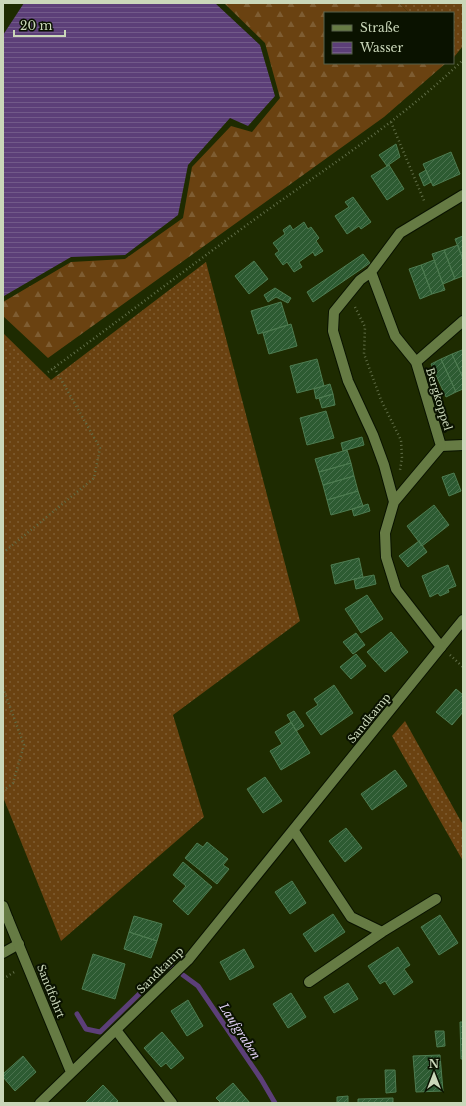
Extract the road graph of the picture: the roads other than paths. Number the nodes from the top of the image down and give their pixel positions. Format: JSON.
{"nodes":[{"id":1,"x":463,"y":196,"type":"edge"},
{"id":2,"x":371,"y":272,"type":"junction"},
{"id":3,"x":463,"y":321,"type":"edge"},
{"id":4,"x":416,"y":362,"type":"junction"},
{"id":5,"x":463,"y":445,"type":"edge"},
{"id":6,"x":441,"y":446,"type":"junction"},
{"id":7,"x":394,"y":502,"type":"junction"},
{"id":8,"x":463,"y":620,"type":"edge"},
{"id":9,"x":441,"y":647,"type":"junction"},
{"id":10,"x":294,"y":831,"type":"junction"},
{"id":11,"x":436,"y":899,"type":"dead end"},
{"id":12,"x":3,"y":906,"type":"edge"},
{"id":13,"x":382,"y":932,"type":"junction"},
{"id":14,"x":18,"y":944,"type":"junction"},
{"id":15,"x":3,"y":953,"type":"edge"},
{"id":16,"x":309,"y":982,"type":"dead end"},
{"id":17,"x":116,"y":1030,"type":"junction"},
{"id":18,"x":71,"y":1072,"type":"junction"},
{"id":19,"x":164,"y":1092,"type":"junction"},
{"id":20,"x":40,"y":1103,"type":"edge"},
{"id":21,"x":161,"y":1103,"type":"edge"},
{"id":22,"x":172,"y":1103,"type":"edge"}],
"edges":[{"from":1,"to":2,"type":"street"},
{"from":2,"to":4,"type":"street","name":"Bergkoppel"},
{"from":2,"to":7,"type":"street"},
{"from":3,"to":4,"type":"street"},
{"from":4,"to":6,"type":"street","name":"Bergkoppel"},
{"from":5,"to":6,"type":"street"},
{"from":6,"to":7,"type":"street","name":"Bergkoppel"},
{"from":7,"to":9,"type":"street","name":"Bergkoppel"},
{"from":8,"to":9,"type":"street","name":"Sandkamp"},
{"from":9,"to":10,"type":"street","name":"Sandkamp"},
{"from":10,"to":13,"type":"street"},
{"from":10,"to":17,"type":"street","name":"Sandkamp"},
{"from":11,"to":13,"type":"street"},
{"from":12,"to":14,"type":"street","name":"Sandfohrt"},
{"from":13,"to":16,"type":"street"},
{"from":14,"to":15,"type":"street"},
{"from":14,"to":18,"type":"street","name":"Sandfohrt"},
{"from":17,"to":18,"type":"street","name":"Sandkamp"},
{"from":17,"to":19,"type":"street"},
{"from":18,"to":20,"type":"street","name":"Sandkamp"},
{"from":19,"to":21,"type":"street"},
{"from":19,"to":22,"type":"street"}]}
